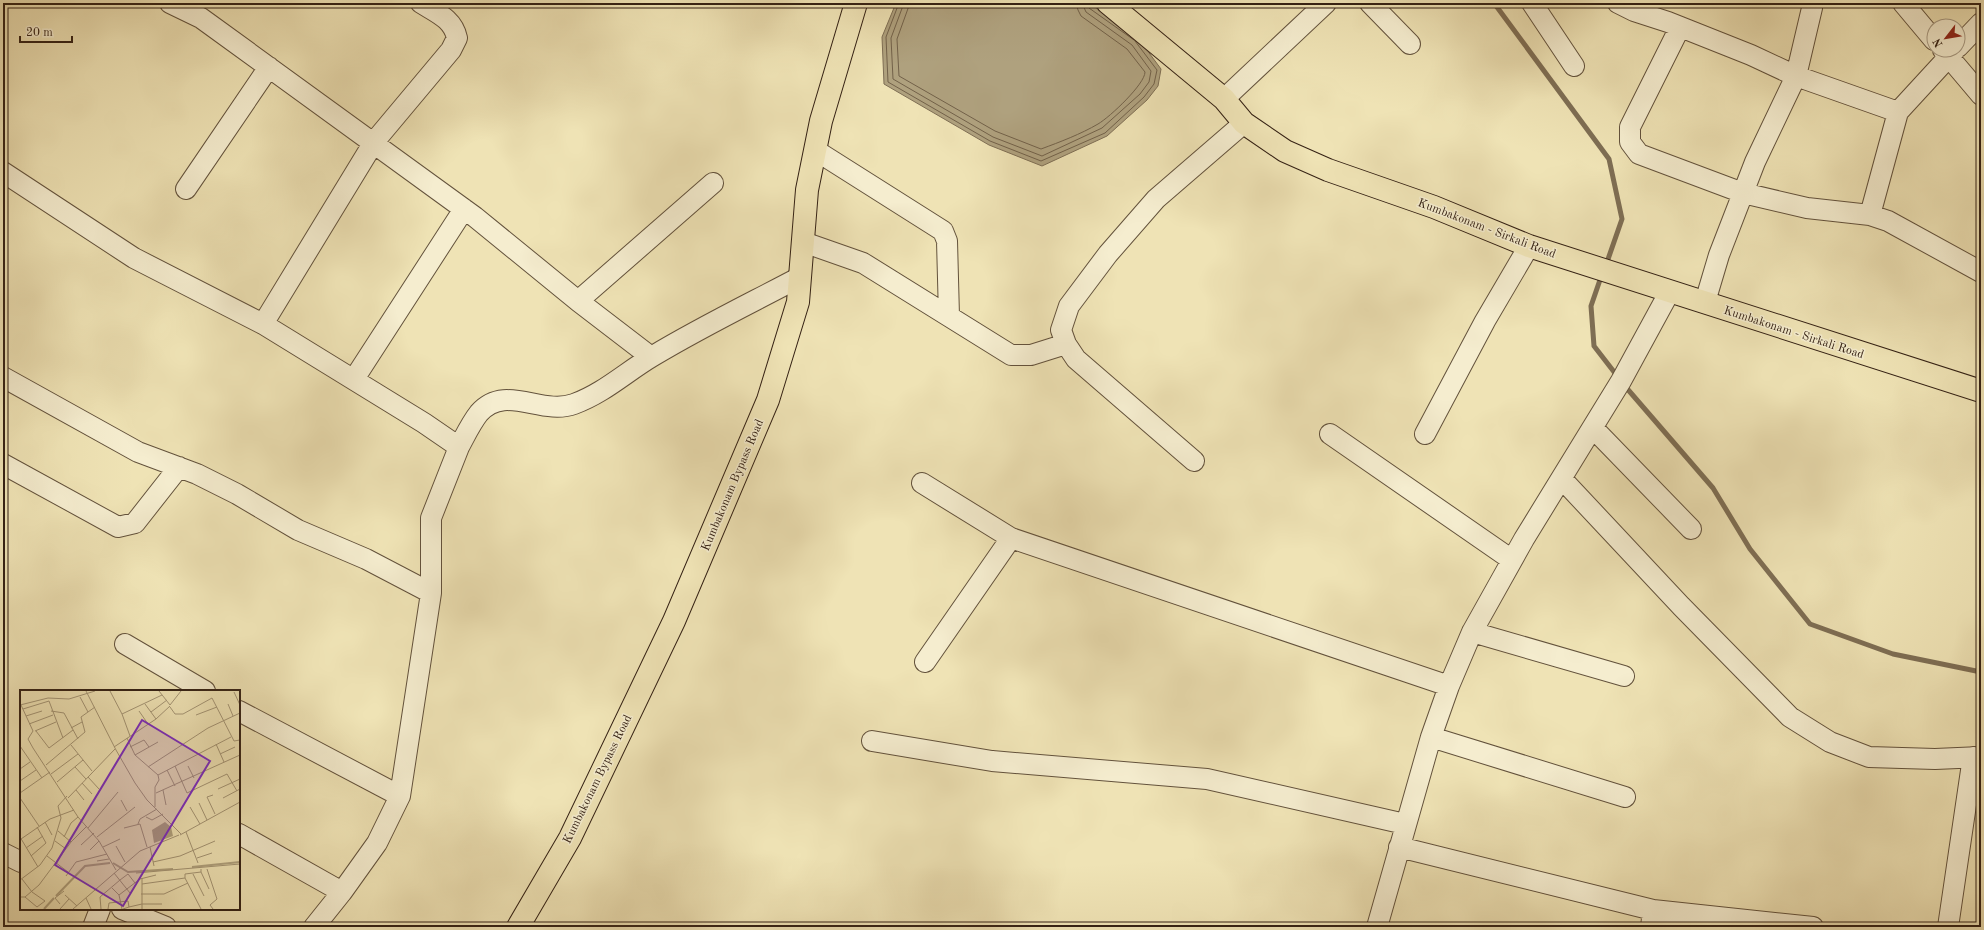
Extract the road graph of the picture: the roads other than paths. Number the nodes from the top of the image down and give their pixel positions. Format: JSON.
{"nodes":[{"id":1,"x":170,"y":3,"type":"edge"},
{"id":2,"x":421,"y":3,"type":"edge"},
{"id":3,"x":1108,"y":3,"type":"edge"},
{"id":4,"x":1326,"y":3,"type":"edge"},
{"id":5,"x":1370,"y":3,"type":"edge"},
{"id":6,"x":1532,"y":3,"type":"edge"},
{"id":7,"x":1618,"y":3,"type":"edge"},
{"id":8,"x":1904,"y":3,"type":"edge"},
{"id":9,"x":856,"y":6,"type":"edge"},
{"id":10,"x":1812,"y":8,"type":"dead end"},
{"id":11,"x":1981,"y":23,"type":"edge"},
{"id":12,"x":1680,"y":27,"type":"junction"},
{"id":13,"x":1926,"y":30,"type":"edge"},
{"id":14,"x":1966,"y":37,"type":"edge"},
{"id":15,"x":1410,"y":44,"type":"dead end"},
{"id":16,"x":1945,"y":58,"type":"edge"},
{"id":17,"x":1956,"y":58,"type":"edge"},
{"id":18,"x":1574,"y":66,"type":"dead end"},
{"id":19,"x":269,"y":67,"type":"junction"},
{"id":20,"x":1796,"y":76,"type":"junction"},
{"id":21,"x":1981,"y":95,"type":"edge"},
{"id":22,"x":1224,"y":99,"type":"junction"},
{"id":23,"x":1898,"y":112,"type":"junction"},
{"id":24,"x":1244,"y":123,"type":"junction"},
{"id":25,"x":374,"y":142,"type":"junction"},
{"id":26,"x":815,"y":150,"type":"junction"},
{"id":27,"x":3,"y":172,"type":"edge"},
{"id":28,"x":713,"y":183,"type":"dead end"},
{"id":29,"x":186,"y":189,"type":"dead end"},
{"id":30,"x":1743,"y":193,"type":"junction"},
{"id":31,"x":464,"y":208,"type":"junction"},
{"id":32,"x":1870,"y":215,"type":"junction"},
{"id":33,"x":803,"y":242,"type":"junction"},
{"id":34,"x":1529,"y":246,"type":"junction"},
{"id":35,"x":1981,"y":272,"type":"edge"},
{"id":36,"x":800,"y":277,"type":"junction"},
{"id":37,"x":1670,"y":291,"type":"junction"},
{"id":38,"x":578,"y":301,"type":"junction"},
{"id":39,"x":1705,"y":302,"type":"junction"},
{"id":40,"x":949,"y":316,"type":"junction"},
{"id":41,"x":263,"y":324,"type":"junction"},
{"id":42,"x":1066,"y":344,"type":"junction"},
{"id":43,"x":651,"y":357,"type":"junction"},
{"id":44,"x":3,"y":377,"type":"edge"},
{"id":45,"x":354,"y":379,"type":"junction"},
{"id":46,"x":1981,"y":391,"type":"edge"},
{"id":47,"x":1593,"y":428,"type":"junction"},
{"id":48,"x":1330,"y":434,"type":"dead end"},
{"id":49,"x":1425,"y":434,"type":"dead end"},
{"id":50,"x":459,"y":447,"type":"junction"},
{"id":51,"x":1194,"y":461,"type":"dead end"},
{"id":52,"x":3,"y":464,"type":"edge"},
{"id":53,"x":179,"y":467,"type":"junction"},
{"id":54,"x":1562,"y":479,"type":"junction"},
{"id":55,"x":922,"y":483,"type":"dead end"},
{"id":56,"x":1691,"y":529,"type":"dead end"},
{"id":57,"x":1011,"y":538,"type":"junction"},
{"id":58,"x":1512,"y":560,"type":"junction"},
{"id":59,"x":431,"y":593,"type":"junction"},
{"id":60,"x":1472,"y":632,"type":"junction"},
{"id":61,"x":125,"y":644,"type":"dead end"},
{"id":62,"x":925,"y":662,"type":"dead end"},
{"id":63,"x":1624,"y":676,"type":"dead end"},
{"id":64,"x":1449,"y":686,"type":"junction"},
{"id":65,"x":203,"y":690,"type":"edge"},
{"id":66,"x":240,"y":712,"type":"edge"},
{"id":67,"x":1431,"y":737,"type":"junction"},
{"id":68,"x":872,"y":741,"type":"dead end"},
{"id":69,"x":1977,"y":757,"type":"edge"},
{"id":70,"x":400,"y":796,"type":"junction"},
{"id":71,"x":1624,"y":797,"type":"dead end"},
{"id":72,"x":1405,"y":824,"type":"junction"},
{"id":73,"x":240,"y":835,"type":"edge"},
{"id":74,"x":1399,"y":846,"type":"junction"},
{"id":75,"x":3,"y":853,"type":"edge"},
{"id":76,"x":20,"y":862,"type":"edge"},
{"id":77,"x":342,"y":892,"type":"junction"},
{"id":78,"x":100,"y":910,"type":"edge"},
{"id":79,"x":124,"y":910,"type":"edge"},
{"id":80,"x":1652,"y":919,"type":"edge"},
{"id":81,"x":1755,"y":924,"type":"edge"},
{"id":82,"x":92,"y":927,"type":"edge"},
{"id":83,"x":166,"y":927,"type":"edge"},
{"id":84,"x":314,"y":927,"type":"edge"},
{"id":85,"x":518,"y":927,"type":"edge"},
{"id":86,"x":1377,"y":927,"type":"edge"},
{"id":87,"x":1813,"y":927,"type":"edge"},
{"id":88,"x":1948,"y":927,"type":"edge"}],
"edges":[{"from":1,"to":19,"type":"street"},
{"from":2,"to":25,"type":"street"},
{"from":3,"to":22,"type":"main road","name":"Kumbakonam - Sirkali Road"},
{"from":4,"to":22,"type":"street"},
{"from":5,"to":15,"type":"street"},
{"from":6,"to":18,"type":"street"},
{"from":7,"to":12,"type":"street"},
{"from":8,"to":13,"type":"street"},
{"from":9,"to":26,"type":"main road","name":"Kumbakonam Bypass Road"},
{"from":10,"to":20,"type":"street"},
{"from":11,"to":14,"type":"street"},
{"from":12,"to":20,"type":"street"},
{"from":12,"to":30,"type":"street"},
{"from":16,"to":23,"type":"street"},
{"from":17,"to":21,"type":"street"},
{"from":19,"to":25,"type":"street"},
{"from":19,"to":29,"type":"street"},
{"from":20,"to":23,"type":"street"},
{"from":20,"to":30,"type":"street"},
{"from":22,"to":24,"type":"main road","name":"Kumbakonam - Sirkali Road"},
{"from":23,"to":32,"type":"street"},
{"from":24,"to":34,"type":"main road","name":"Kumbakonam - Sirkali Road"},
{"from":24,"to":42,"type":"street"},
{"from":25,"to":31,"type":"street"},
{"from":25,"to":41,"type":"street"},
{"from":26,"to":33,"type":"main road","name":"Kumbakonam Bypass Road"},
{"from":26,"to":40,"type":"street"},
{"from":27,"to":41,"type":"street"},
{"from":28,"to":38,"type":"street"},
{"from":30,"to":32,"type":"street"},
{"from":30,"to":39,"type":"street"},
{"from":31,"to":38,"type":"street"},
{"from":31,"to":45,"type":"street"},
{"from":32,"to":35,"type":"street"},
{"from":33,"to":36,"type":"main road","name":"Kumbakonam Bypass Road"},
{"from":33,"to":40,"type":"street"},
{"from":34,"to":37,"type":"main road","name":"Kumbakonam - Sirkali Road"},
{"from":34,"to":49,"type":"street"},
{"from":36,"to":43,"type":"street"},
{"from":36,"to":85,"type":"main road","name":"Kumbakonam Bypass Road"},
{"from":37,"to":39,"type":"main road","name":"Kumbakonam - Sirkali Road"},
{"from":37,"to":47,"type":"street"},
{"from":38,"to":43,"type":"street"},
{"from":39,"to":46,"type":"main road","name":"Kumbakonam - Sirkali Road"},
{"from":40,"to":42,"type":"street"},
{"from":41,"to":45,"type":"street"},
{"from":42,"to":51,"type":"street"},
{"from":43,"to":50,"type":"street"},
{"from":44,"to":53,"type":"street"},
{"from":45,"to":50,"type":"street"},
{"from":47,"to":54,"type":"street"},
{"from":47,"to":56,"type":"street"},
{"from":48,"to":58,"type":"street"},
{"from":50,"to":59,"type":"street"},
{"from":52,"to":53,"type":"street"},
{"from":53,"to":59,"type":"street"},
{"from":54,"to":58,"type":"street"},
{"from":54,"to":69,"type":"street"},
{"from":55,"to":57,"type":"street"},
{"from":57,"to":62,"type":"street"},
{"from":57,"to":64,"type":"street"},
{"from":58,"to":60,"type":"street"},
{"from":59,"to":70,"type":"street"},
{"from":60,"to":63,"type":"street"},
{"from":60,"to":64,"type":"street"},
{"from":61,"to":65,"type":"street"},
{"from":64,"to":67,"type":"street"},
{"from":66,"to":70,"type":"street"},
{"from":67,"to":71,"type":"street"},
{"from":67,"to":72,"type":"street"},
{"from":68,"to":72,"type":"street"},
{"from":69,"to":88,"type":"street"},
{"from":70,"to":77,"type":"street"},
{"from":72,"to":74,"type":"street"},
{"from":73,"to":77,"type":"street"},
{"from":74,"to":80,"type":"street"},
{"from":74,"to":86,"type":"street"},
{"from":75,"to":76,"type":"street"},
{"from":77,"to":84,"type":"street"},
{"from":78,"to":82,"type":"street"},
{"from":79,"to":83,"type":"street"},
{"from":80,"to":81,"type":"street"},
{"from":81,"to":87,"type":"street"}]}
